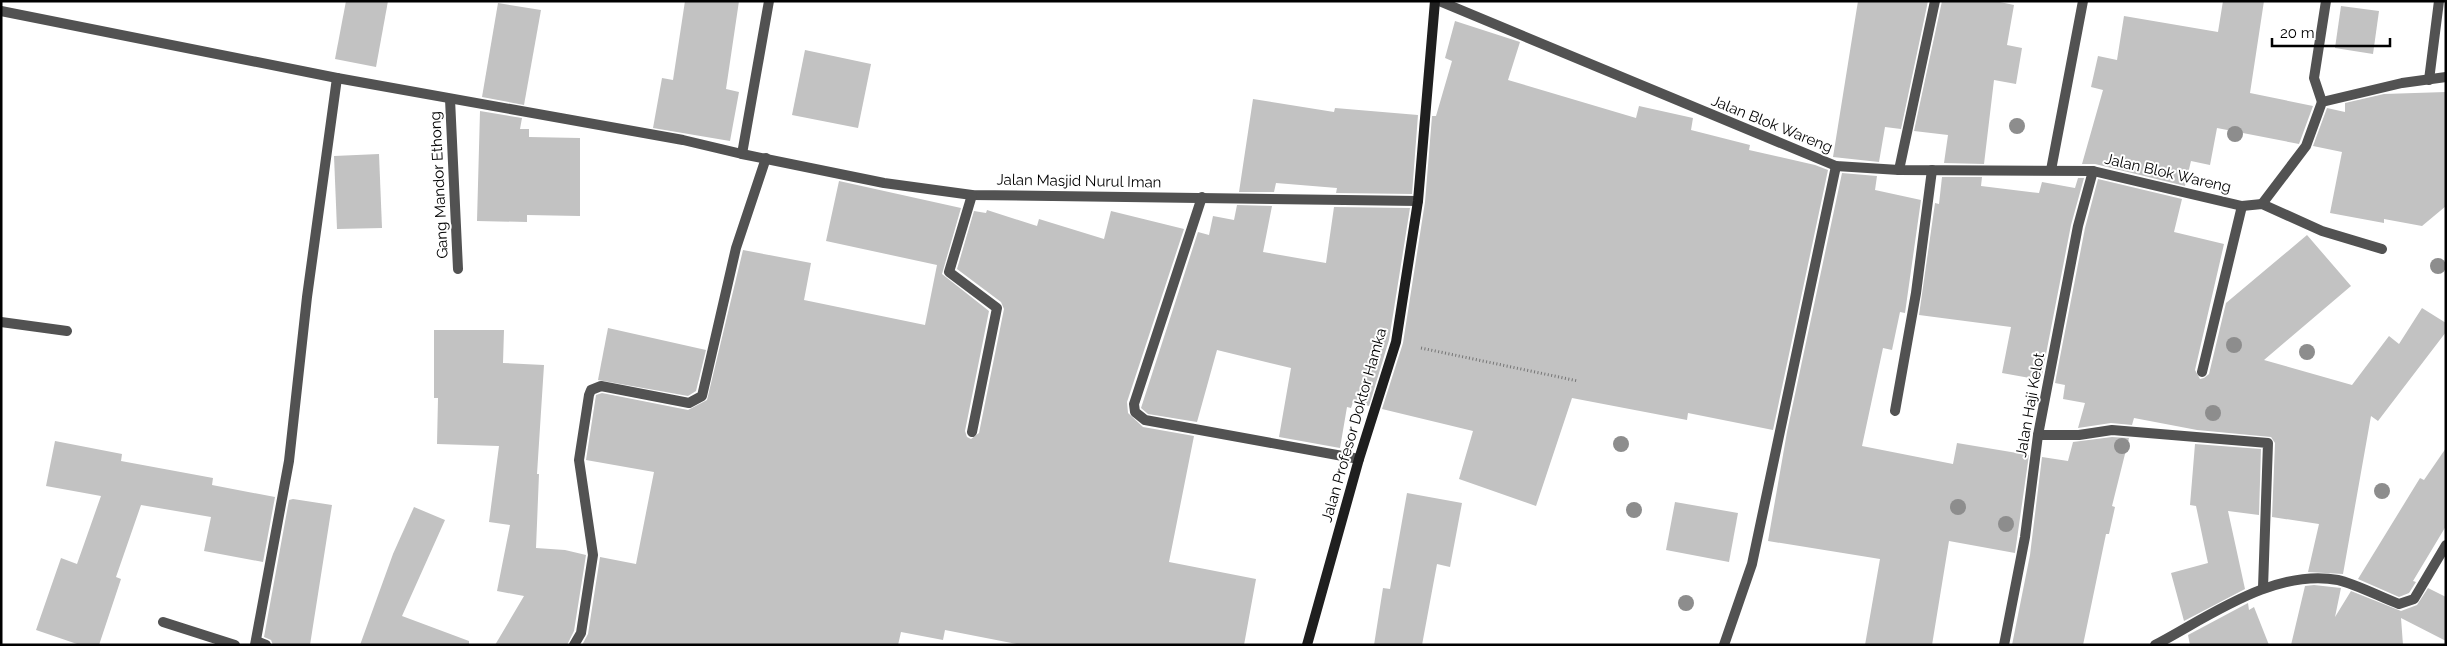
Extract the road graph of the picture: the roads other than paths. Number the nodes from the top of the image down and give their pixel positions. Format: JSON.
{"nodes":[{"id":1,"x":769,"y":1,"type":"edge"},
{"id":2,"x":1435,"y":1,"type":"edge"},
{"id":3,"x":1439,"y":1,"type":"edge"},
{"id":4,"x":1936,"y":1,"type":"edge"},
{"id":5,"x":2083,"y":1,"type":"edge"},
{"id":6,"x":2326,"y":1,"type":"edge"},
{"id":7,"x":2439,"y":1,"type":"edge"},
{"id":8,"x":1,"y":11,"type":"edge"},
{"id":9,"x":2446,"y":77,"type":"edge"},
{"id":10,"x":337,"y":78,"type":"junction"},
{"id":11,"x":2429,"y":80,"type":"junction"},
{"id":12,"x":450,"y":99,"type":"junction"},
{"id":13,"x":2322,"y":102,"type":"junction"},
{"id":14,"x":742,"y":154,"type":"junction"},
{"id":15,"x":766,"y":158,"type":"junction"},
{"id":16,"x":1836,"y":166,"type":"junction"},
{"id":17,"x":1899,"y":170,"type":"junction"},
{"id":18,"x":1932,"y":170,"type":"junction"},
{"id":19,"x":2051,"y":170,"type":"junction"},
{"id":20,"x":2093,"y":171,"type":"junction"},
{"id":21,"x":972,"y":195,"type":"junction"},
{"id":22,"x":1202,"y":197,"type":"junction"},
{"id":23,"x":1418,"y":201,"type":"junction"},
{"id":24,"x":2262,"y":204,"type":"junction"},
{"id":25,"x":2242,"y":206,"type":"junction"},
{"id":26,"x":2382,"y":249,"type":"dead end"},
{"id":27,"x":458,"y":269,"type":"dead end"},
{"id":28,"x":1,"y":322,"type":"edge"},
{"id":29,"x":67,"y":331,"type":"dead end"},
{"id":30,"x":2202,"y":372,"type":"dead end"},
{"id":31,"x":1896,"y":411,"type":"dead end"},
{"id":32,"x":972,"y":432,"type":"dead end"},
{"id":33,"x":2038,"y":435,"type":"junction"},
{"id":34,"x":1359,"y":459,"type":"junction"},
{"id":35,"x":2446,"y":545,"type":"edge"},
{"id":36,"x":2442,"y":560,"type":"edge"},
{"id":37,"x":2263,"y":588,"type":"junction"},
{"id":38,"x":163,"y":622,"type":"dead end"},
{"id":39,"x":259,"y":644,"type":"edge"},
{"id":40,"x":235,"y":645,"type":"edge"},
{"id":41,"x":574,"y":645,"type":"edge"},
{"id":42,"x":1307,"y":645,"type":"edge"},
{"id":43,"x":1724,"y":645,"type":"edge"},
{"id":44,"x":2004,"y":645,"type":"edge"},
{"id":45,"x":2156,"y":645,"type":"edge"}],
"edges":[{"from":1,"to":14,"type":"street"},
{"from":2,"to":23,"type":"street","name":"Jalan Profesor Doktor Hamka"},
{"from":3,"to":16,"type":"street","name":"Jalan Blok Wareng"},
{"from":4,"to":17,"type":"street"},
{"from":5,"to":19,"type":"street"},
{"from":6,"to":13,"type":"street"},
{"from":7,"to":11,"type":"street"},
{"from":8,"to":10,"type":"street","name":"Jalan Masjid Nurul Iman"},
{"from":9,"to":11,"type":"street"},
{"from":10,"to":12,"type":"street","name":"Jalan Masjid Nurul Iman"},
{"from":10,"to":39,"type":"street"},
{"from":11,"to":13,"type":"street"},
{"from":12,"to":14,"type":"street","name":"Jalan Masjid Nurul Iman"},
{"from":12,"to":27,"type":"street","name":"Gang Mandor Ethong"},
{"from":13,"to":24,"type":"street"},
{"from":14,"to":15,"type":"street","name":"Jalan Masjid Nurul Iman"},
{"from":15,"to":21,"type":"street","name":"Jalan Masjid Nurul Iman"},
{"from":15,"to":41,"type":"street"},
{"from":16,"to":17,"type":"street","name":"Jalan Blok Wareng"},
{"from":16,"to":43,"type":"street"},
{"from":17,"to":18,"type":"street","name":"Jalan Blok Wareng"},
{"from":18,"to":19,"type":"street","name":"Jalan Blok Wareng"},
{"from":18,"to":31,"type":"street"},
{"from":19,"to":20,"type":"street","name":"Jalan Blok Wareng"},
{"from":20,"to":25,"type":"street","name":"Jalan Blok Wareng"},
{"from":20,"to":33,"type":"street","name":"Jalan Haji Kelot"},
{"from":21,"to":22,"type":"street","name":"Jalan Masjid Nurul Iman"},
{"from":21,"to":32,"type":"street"},
{"from":22,"to":23,"type":"street","name":"Jalan Masjid Nurul Iman"},
{"from":22,"to":34,"type":"street"},
{"from":23,"to":34,"type":"street","name":"Jalan Profesor Doktor Hamka"},
{"from":24,"to":25,"type":"street","name":"Jalan Blok Wareng"},
{"from":24,"to":26,"type":"street"},
{"from":25,"to":30,"type":"street"},
{"from":28,"to":29,"type":"street"},
{"from":33,"to":37,"type":"street"},
{"from":33,"to":44,"type":"street","name":"Jalan Haji Kelot"},
{"from":34,"to":42,"type":"street","name":"Jalan Profesor Doktor Hamka"},
{"from":35,"to":36,"type":"street"},
{"from":36,"to":37,"type":"street"},
{"from":37,"to":45,"type":"street"},
{"from":38,"to":40,"type":"street"}]}
